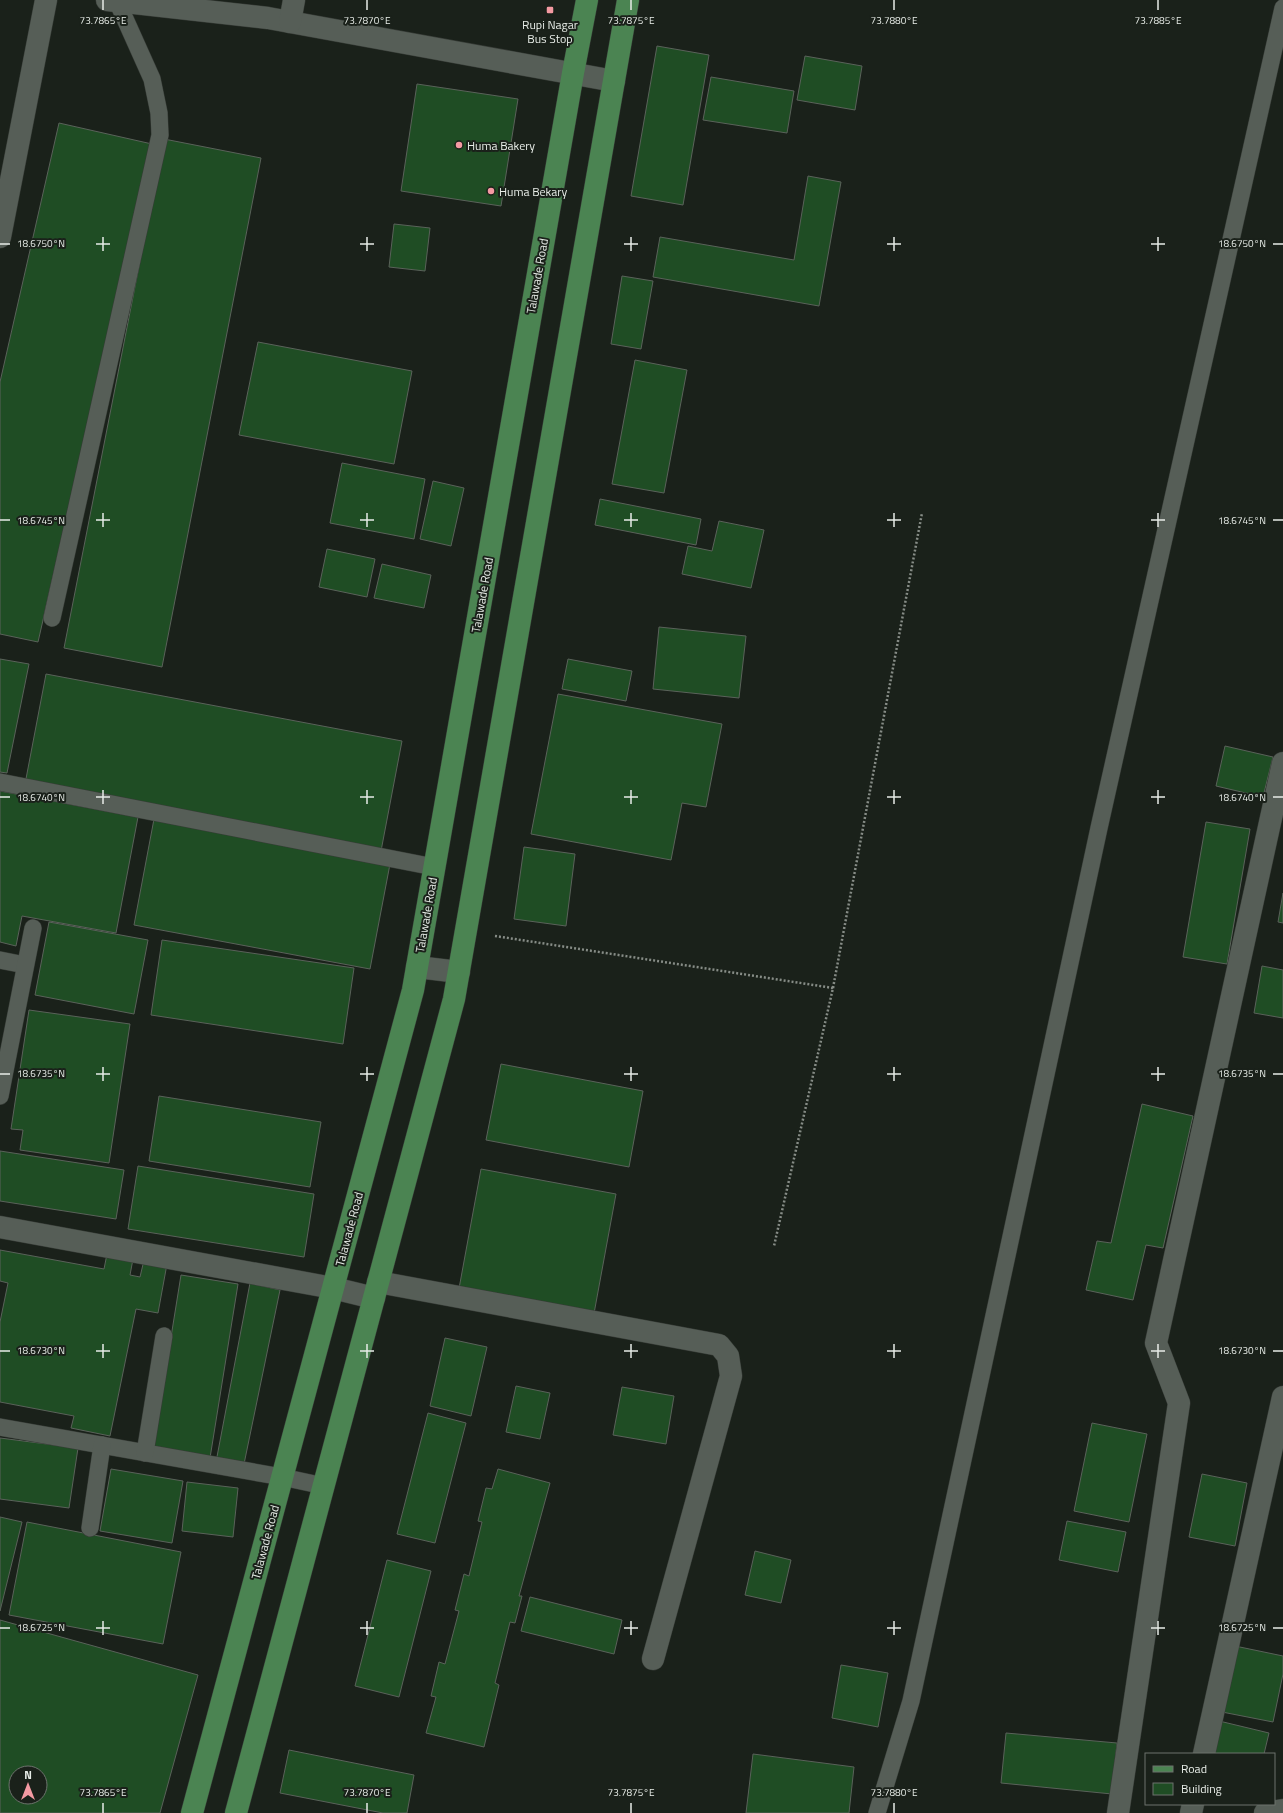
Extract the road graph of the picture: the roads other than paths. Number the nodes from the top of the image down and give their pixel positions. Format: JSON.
{"nodes":[{"id":1,"x":46,"y":0,"type":"edge"},
{"id":2,"x":294,"y":0,"type":"edge"},
{"id":3,"x":587,"y":0,"type":"edge"},
{"id":4,"x":628,"y":0,"type":"edge"},
{"id":5,"x":112,"y":1,"type":"edge"},
{"id":6,"x":212,"y":6,"type":"edge"},
{"id":7,"x":1283,"y":8,"type":"edge"},
{"id":8,"x":290,"y":22,"type":"junction"},
{"id":9,"x":573,"y":72,"type":"junction"},
{"id":10,"x":614,"y":81,"type":"junction"},
{"id":11,"x":0,"y":235,"type":"edge"},
{"id":12,"x":52,"y":618,"type":"dead end"},
{"id":13,"x":1283,"y":763,"type":"edge"},
{"id":14,"x":0,"y":782,"type":"edge"},
{"id":15,"x":434,"y":868,"type":"junction"},
{"id":16,"x":33,"y":928,"type":"dead end"},
{"id":17,"x":0,"y":960,"type":"edge"},
{"id":18,"x":26,"y":966,"type":"junction"},
{"id":19,"x":417,"y":967,"type":"junction"},
{"id":20,"x":459,"y":972,"type":"junction"},
{"id":21,"x":0,"y":1096,"type":"edge"},
{"id":22,"x":0,"y":1227,"type":"edge"},
{"id":23,"x":332,"y":1288,"type":"junction"},
{"id":24,"x":376,"y":1290,"type":"junction"},
{"id":25,"x":164,"y":1336,"type":"dead end"},
{"id":26,"x":1283,"y":1397,"type":"edge"},
{"id":27,"x":0,"y":1426,"type":"edge"},
{"id":28,"x":102,"y":1445,"type":"junction"},
{"id":29,"x":145,"y":1453,"type":"junction"},
{"id":30,"x":282,"y":1477,"type":"junction"},
{"id":31,"x":324,"y":1486,"type":"junction"},
{"id":32,"x":90,"y":1528,"type":"dead end"},
{"id":33,"x":653,"y":1659,"type":"dead end"},
{"id":34,"x":1204,"y":1753,"type":"edge"},
{"id":35,"x":1283,"y":1810,"type":"edge"},
{"id":36,"x":192,"y":1813,"type":"edge"},
{"id":37,"x":236,"y":1813,"type":"edge"},
{"id":38,"x":877,"y":1813,"type":"edge"},
{"id":39,"x":1118,"y":1813,"type":"edge"},
{"id":40,"x":1265,"y":1813,"type":"edge"}],
"edges":[{"from":1,"to":11,"type":"street"},
{"from":2,"to":8,"type":"street"},
{"from":3,"to":9,"type":"main road","name":"Talawade Road"},
{"from":4,"to":10,"type":"main road"},
{"from":5,"to":6,"type":"street"},
{"from":5,"to":12,"type":"lane"},
{"from":6,"to":8,"type":"street"},
{"from":7,"to":38,"type":"lane"},
{"from":8,"to":9,"type":"street"},
{"from":9,"to":10,"type":"street"},
{"from":9,"to":15,"type":"main road","name":"Talawade Road"},
{"from":10,"to":20,"type":"main road"},
{"from":13,"to":39,"type":"street"},
{"from":14,"to":15,"type":"lane"},
{"from":15,"to":19,"type":"main road","name":"Talawade Road"},
{"from":16,"to":18,"type":"lane"},
{"from":17,"to":18,"type":"lane"},
{"from":18,"to":21,"type":"lane"},
{"from":19,"to":20,"type":"street"},
{"from":19,"to":23,"type":"main road","name":"Talawade Road"},
{"from":20,"to":24,"type":"main road"},
{"from":22,"to":23,"type":"street"},
{"from":23,"to":24,"type":"street"},
{"from":23,"to":30,"type":"main road","name":"Talawade Road"},
{"from":24,"to":31,"type":"main road"},
{"from":24,"to":33,"type":"street"},
{"from":25,"to":29,"type":"lane"},
{"from":26,"to":34,"type":"street"},
{"from":27,"to":28,"type":"lane"},
{"from":28,"to":29,"type":"lane"},
{"from":28,"to":32,"type":"lane"},
{"from":29,"to":30,"type":"lane"},
{"from":30,"to":31,"type":"lane"},
{"from":30,"to":36,"type":"main road","name":"Talawade Road"},
{"from":31,"to":37,"type":"main road"},
{"from":35,"to":40,"type":"street"}]}
